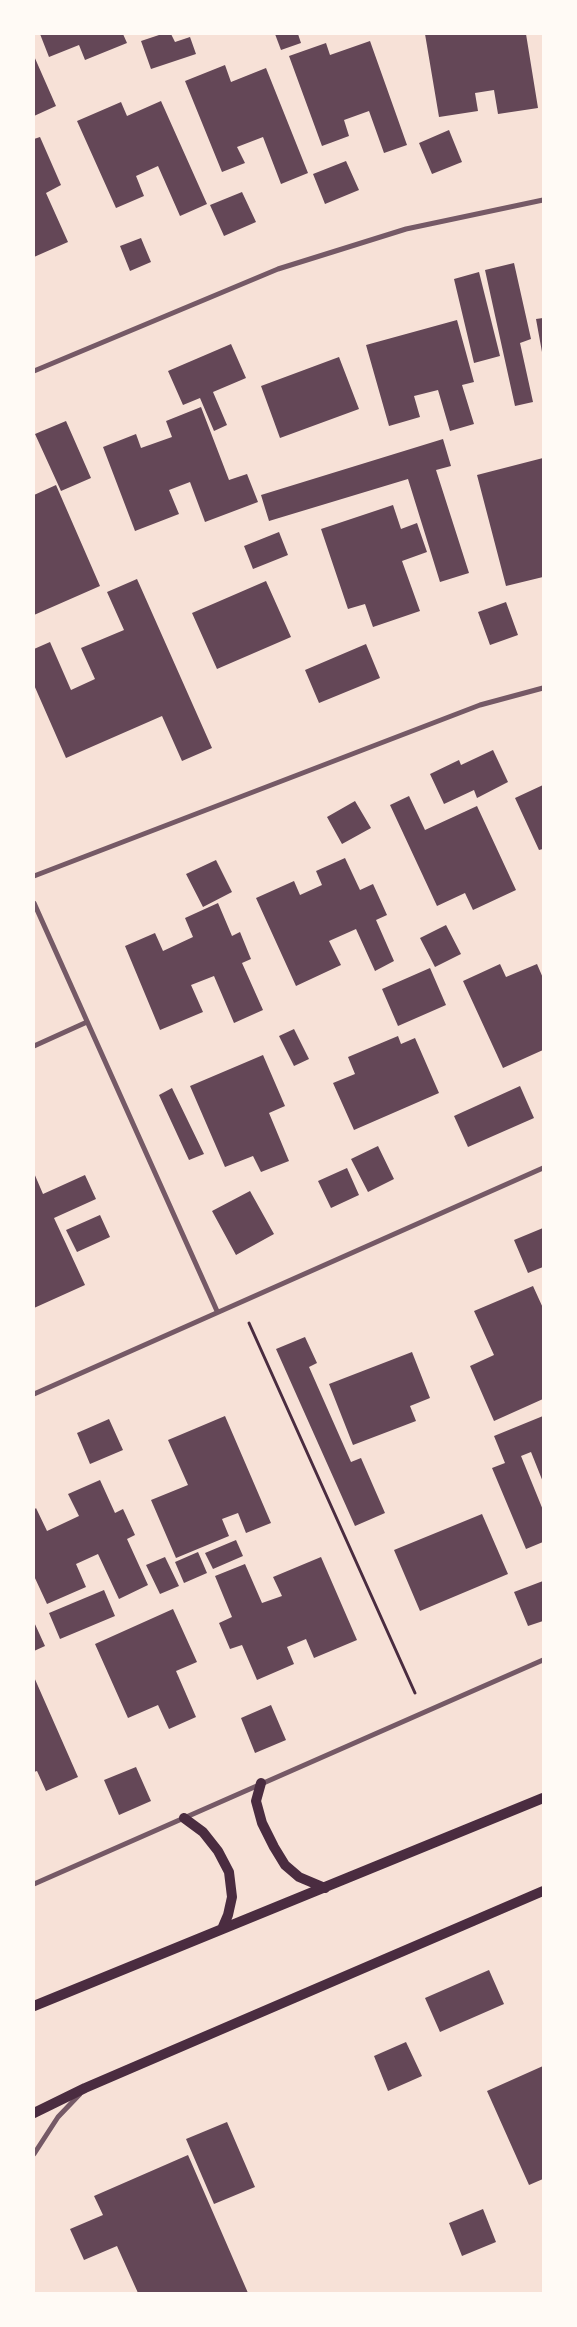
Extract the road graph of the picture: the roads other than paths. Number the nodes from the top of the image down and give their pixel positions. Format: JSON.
{"nodes":[{"id":1,"x":543,"y":200,"type":"edge"},
{"id":2,"x":34,"y":371,"type":"edge"},
{"id":3,"x":543,"y":688,"type":"edge"},
{"id":4,"x":34,"y":876,"type":"edge"},
{"id":5,"x":34,"y":903,"type":"edge"},
{"id":6,"x":87,"y":1022,"type":"junction"},
{"id":7,"x":34,"y":1046,"type":"edge"},
{"id":8,"x":543,"y":1168,"type":"edge"},
{"id":9,"x":217,"y":1311,"type":"junction"},
{"id":10,"x":34,"y":1394,"type":"edge"},
{"id":11,"x":543,"y":1660,"type":"edge"},
{"id":12,"x":261,"y":1783,"type":"junction"},
{"id":13,"x":543,"y":1798,"type":"edge"},
{"id":14,"x":184,"y":1818,"type":"junction"},
{"id":15,"x":34,"y":1884,"type":"edge"},
{"id":16,"x":325,"y":1888,"type":"junction"},
{"id":17,"x":543,"y":1891,"type":"edge"},
{"id":18,"x":222,"y":1929,"type":"junction"},
{"id":19,"x":34,"y":2006,"type":"edge"},
{"id":20,"x":85,"y":2088,"type":"junction"},
{"id":21,"x":34,"y":2113,"type":"edge"},
{"id":22,"x":34,"y":2154,"type":"edge"}],
"edges":[{"from":1,"to":2,"type":"street"},
{"from":3,"to":4,"type":"street"},
{"from":5,"to":6,"type":"street"},
{"from":6,"to":7,"type":"street"},
{"from":6,"to":9,"type":"street"},
{"from":8,"to":9,"type":"street"},
{"from":9,"to":10,"type":"street"},
{"from":11,"to":12,"type":"street"},
{"from":12,"to":14,"type":"street"},
{"from":12,"to":16,"type":"main road"},
{"from":13,"to":16,"type":"main road"},
{"from":14,"to":15,"type":"street"},
{"from":14,"to":18,"type":"main road"},
{"from":16,"to":18,"type":"main road"},
{"from":17,"to":20,"type":"main road"},
{"from":18,"to":19,"type":"main road"},
{"from":20,"to":21,"type":"main road"},
{"from":20,"to":22,"type":"street"}]}
